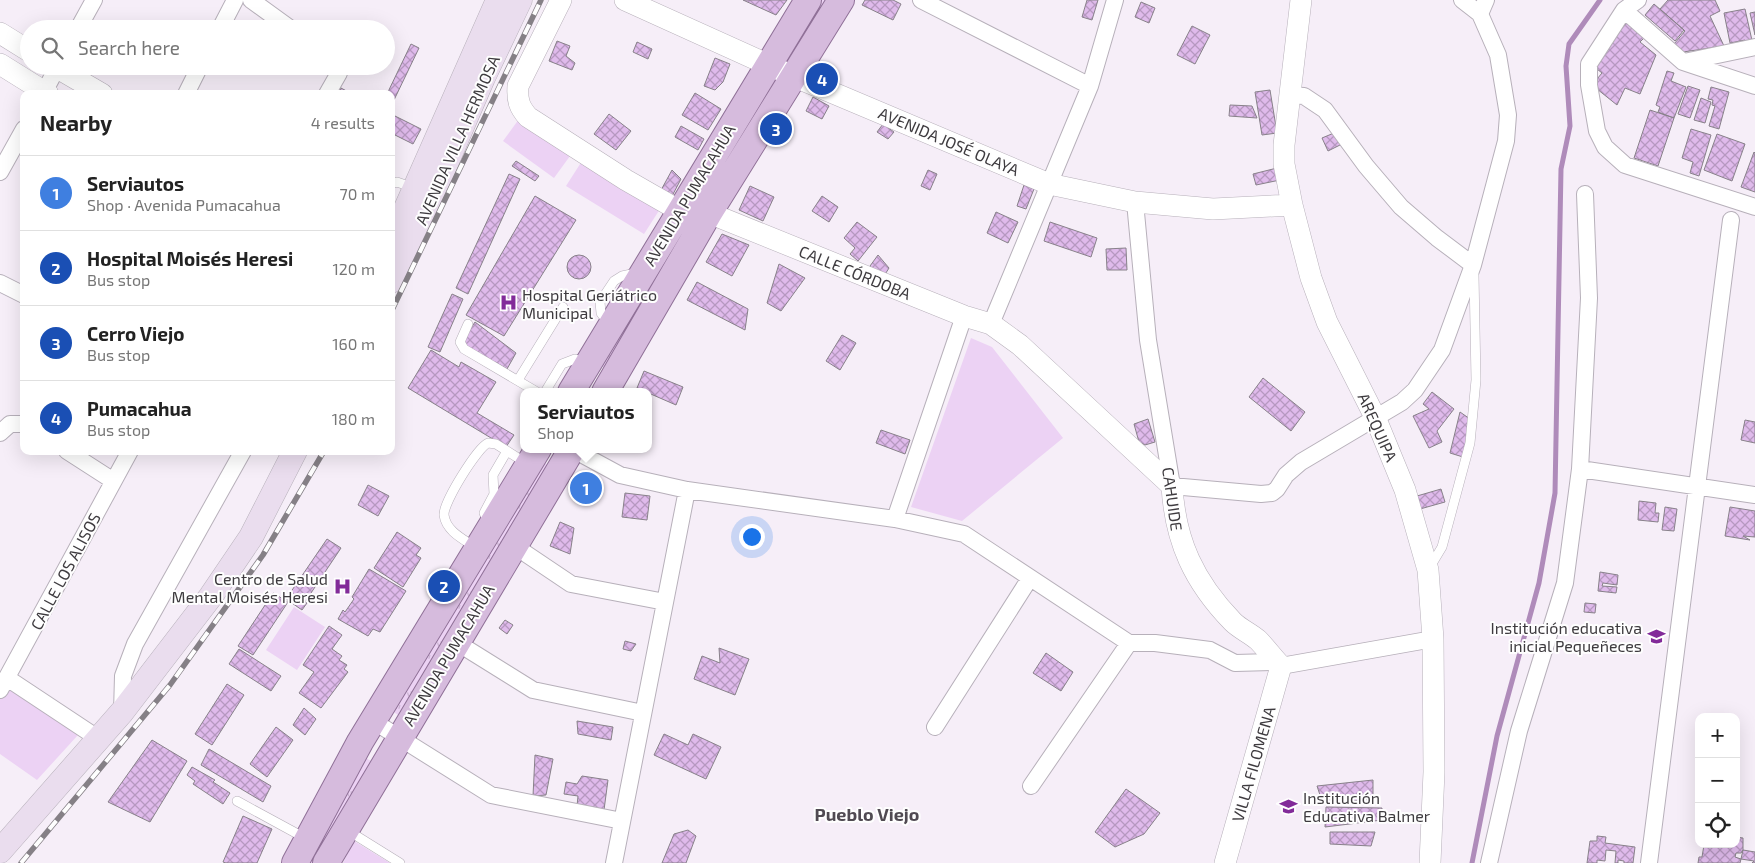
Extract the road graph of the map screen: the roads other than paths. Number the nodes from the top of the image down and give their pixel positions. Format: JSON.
{"nodes":[{"id":1,"x":94,"y":0,"type":"edge"},
{"id":2,"x":235,"y":0,"type":"edge"},
{"id":3,"x":251,"y":0,"type":"edge"},
{"id":4,"x":498,"y":0,"type":"edge"},
{"id":5,"x":520,"y":0,"type":"edge"},
{"id":6,"x":561,"y":0,"type":"edge"},
{"id":7,"x":625,"y":0,"type":"edge"},
{"id":8,"x":808,"y":0,"type":"edge"},
{"id":9,"x":841,"y":0,"type":"edge"},
{"id":10,"x":921,"y":0,"type":"edge"},
{"id":11,"x":1115,"y":0,"type":"edge"},
{"id":12,"x":1300,"y":0,"type":"edge"},
{"id":13,"x":1462,"y":0,"type":"edge"},
{"id":14,"x":1638,"y":0,"type":"edge"},
{"id":15,"x":1483,"y":7,"type":"edge"},
{"id":16,"x":1624,"y":10,"type":"junction"},
{"id":17,"x":83,"y":20,"type":"edge"},
{"id":18,"x":225,"y":20,"type":"edge"},
{"id":19,"x":279,"y":20,"type":"edge"},
{"id":20,"x":0,"y":33,"type":"edge"},
{"id":21,"x":20,"y":45,"type":"edge"},
{"id":22,"x":1755,"y":48,"type":"edge"},
{"id":23,"x":1683,"y":62,"type":"junction"},
{"id":24,"x":0,"y":64,"type":"edge"},
{"id":25,"x":768,"y":64,"type":"junction"},
{"id":26,"x":53,"y":75,"type":"edge"},
{"id":27,"x":70,"y":75,"type":"edge"},
{"id":28,"x":196,"y":75,"type":"edge"},
{"id":29,"x":338,"y":75,"type":"edge"},
{"id":30,"x":793,"y":76,"type":"junction"},
{"id":31,"x":1090,"y":86,"type":"junction"},
{"id":32,"x":1755,"y":86,"type":"edge"},
{"id":33,"x":40,"y":90,"type":"edge"},
{"id":34,"x":46,"y":90,"type":"edge"},
{"id":35,"x":95,"y":90,"type":"edge"},
{"id":36,"x":188,"y":90,"type":"edge"},
{"id":37,"x":330,"y":90,"type":"edge"},
{"id":38,"x":1289,"y":94,"type":"junction"},
{"id":39,"x":20,"y":136,"type":"edge"},
{"id":40,"x":0,"y":172,"type":"edge"},
{"id":41,"x":395,"y":183,"type":"edge"},
{"id":42,"x":1049,"y":184,"type":"junction"},
{"id":43,"x":414,"y":188,"type":"junction"},
{"id":44,"x":1585,"y":194,"type":"dead end"},
{"id":45,"x":1135,"y":202,"type":"junction"},
{"id":46,"x":1292,"y":205,"type":"junction"},
{"id":47,"x":1755,"y":207,"type":"edge"},
{"id":48,"x":680,"y":211,"type":"junction"},
{"id":49,"x":709,"y":213,"type":"junction"},
{"id":50,"x":1731,"y":220,"type":"dead end"},
{"id":51,"x":395,"y":233,"type":"edge"},
{"id":52,"x":1473,"y":265,"type":"junction"},
{"id":53,"x":395,"y":269,"type":"edge"},
{"id":54,"x":0,"y":283,"type":"edge"},
{"id":55,"x":20,"y":293,"type":"edge"},
{"id":56,"x":563,"y":307,"type":"dead end"},
{"id":57,"x":964,"y":316,"type":"junction"},
{"id":58,"x":468,"y":324,"type":"dead end"},
{"id":59,"x":991,"y":324,"type":"junction"},
{"id":60,"x":588,"y":364,"type":"junction"},
{"id":61,"x":518,"y":380,"type":"junction"},
{"id":62,"x":609,"y":385,"type":"edge"},
{"id":63,"x":531,"y":388,"type":"edge"},
{"id":64,"x":547,"y":388,"type":"edge"},
{"id":65,"x":573,"y":388,"type":"edge"},
{"id":66,"x":1376,"y":417,"type":"junction"},
{"id":67,"x":20,"y":424,"type":"edge"},
{"id":68,"x":0,"y":433,"type":"edge"},
{"id":69,"x":507,"y":451,"type":"junction"},
{"id":70,"x":570,"y":453,"type":"edge"},
{"id":71,"x":579,"y":453,"type":"edge"},
{"id":72,"x":73,"y":455,"type":"edge"},
{"id":73,"x":128,"y":455,"type":"edge"},
{"id":74,"x":241,"y":455,"type":"edge"},
{"id":75,"x":293,"y":455,"type":"edge"},
{"id":76,"x":534,"y":457,"type":"edge"},
{"id":77,"x":1580,"y":469,"type":"junction"},
{"id":78,"x":112,"y":480,"type":"junction"},
{"id":79,"x":1172,"y":486,"type":"junction"},
{"id":80,"x":1697,"y":487,"type":"junction"},
{"id":81,"x":686,"y":490,"type":"junction"},
{"id":82,"x":1755,"y":495,"type":"edge"},
{"id":83,"x":895,"y":519,"type":"junction"},
{"id":84,"x":485,"y":539,"type":"junction"},
{"id":85,"x":513,"y":545,"type":"junction"},
{"id":86,"x":1428,"y":570,"type":"junction"},
{"id":87,"x":1030,"y":578,"type":"junction"},
{"id":88,"x":664,"y":602,"type":"junction"},
{"id":89,"x":1432,"y":639,"type":"junction"},
{"id":90,"x":456,"y":642,"type":"junction"},
{"id":91,"x":1129,"y":643,"type":"junction"},
{"id":92,"x":1279,"y":664,"type":"junction"},
{"id":93,"x":4,"y":684,"type":"edge"},
{"id":94,"x":122,"y":712,"type":"junction"},
{"id":95,"x":643,"y":713,"type":"junction"},
{"id":96,"x":373,"y":721,"type":"junction"},
{"id":97,"x":934,"y":727,"type":"dead end"},
{"id":98,"x":99,"y":738,"type":"junction"},
{"id":99,"x":399,"y":738,"type":"junction"},
{"id":100,"x":1031,"y":786,"type":"dead end"},
{"id":101,"x":237,"y":801,"type":"dead end"},
{"id":102,"x":622,"y":821,"type":"junction"},
{"id":103,"x":345,"y":828,"type":"junction"},
{"id":104,"x":307,"y":839,"type":"junction"},
{"id":105,"x":0,"y":850,"type":"edge"},
{"id":106,"x":295,"y":863,"type":"edge"},
{"id":107,"x":326,"y":863,"type":"edge"},
{"id":108,"x":400,"y":863,"type":"edge"},
{"id":109,"x":614,"y":863,"type":"edge"},
{"id":110,"x":1225,"y":863,"type":"edge"},
{"id":111,"x":1430,"y":863,"type":"edge"},
{"id":112,"x":1489,"y":863,"type":"edge"},
{"id":113,"x":1650,"y":863,"type":"edge"}],
"edges":[{"from":1,"to":17,"type":"street"},
{"from":2,"to":18,"type":"street"},
{"from":3,"to":19,"type":"street"},
{"from":4,"to":43,"type":"main road","name":"AVENIDA VILLA HERMOSA"},
{"from":5,"to":53,"type":"main road","name":"AVENIDA VILLA HERMOSA"},
{"from":6,"to":48,"type":"street","name":"CALLE CÓRDOBA"},
{"from":7,"to":25,"type":"street","name":"AVENIDA JOSÉ OLAYA"},
{"from":8,"to":25,"type":"main road","name":"AVENIDA PUMACAHUA"},
{"from":9,"to":30,"type":"main road","name":"AVENIDA PUMACAHUA"},
{"from":10,"to":31,"type":"street"},
{"from":11,"to":31,"type":"street"},
{"from":12,"to":38,"type":"street","name":"AREQUIPA"},
{"from":13,"to":15,"type":"street"},
{"from":14,"to":16,"type":"street"},
{"from":15,"to":52,"type":"street"},
{"from":16,"to":23,"type":"street"},
{"from":16,"to":47,"type":"street"},
{"from":20,"to":21,"type":"street"},
{"from":22,"to":23,"type":"street"},
{"from":23,"to":32,"type":"street"},
{"from":24,"to":33,"type":"street"},
{"from":25,"to":30,"type":"street","name":"AVENIDA JOSÉ OLAYA"},
{"from":25,"to":48,"type":"main road","name":"AVENIDA PUMACAHUA"},
{"from":26,"to":34,"type":"street"},
{"from":27,"to":35,"type":"street"},
{"from":28,"to":36,"type":"street"},
{"from":29,"to":37,"type":"street"},
{"from":30,"to":42,"type":"street","name":"AVENIDA JOSÉ OLAYA"},
{"from":30,"to":49,"type":"main road","name":"AVENIDA PUMACAHUA"},
{"from":31,"to":42,"type":"street"},
{"from":38,"to":46,"type":"street","name":"AREQUIPA"},
{"from":38,"to":52,"type":"street"},
{"from":39,"to":40,"type":"street"},
{"from":41,"to":43,"type":"lane"},
{"from":42,"to":45,"type":"street","name":"AVENIDA JOSÉ OLAYA"},
{"from":42,"to":59,"type":"street"},
{"from":43,"to":51,"type":"main road","name":"AVENIDA VILLA HERMOSA"},
{"from":44,"to":77,"type":"street"},
{"from":45,"to":46,"type":"street","name":"AVENIDA JOSÉ OLAYA"},
{"from":45,"to":79,"type":"street","name":"CAHUIDE"},
{"from":46,"to":66,"type":"street","name":"AREQUIPA"},
{"from":48,"to":49,"type":"street","name":"CALLE CÓRDOBA"},
{"from":48,"to":60,"type":"main road","name":"AVENIDA PUMACAHUA"},
{"from":49,"to":57,"type":"street","name":"CALLE CÓRDOBA"},
{"from":49,"to":62,"type":"main road","name":"AVENIDA PUMACAHUA"},
{"from":50,"to":80,"type":"street"},
{"from":52,"to":66,"type":"street"},
{"from":52,"to":86,"type":"lane"},
{"from":54,"to":55,"type":"street"},
{"from":56,"to":61,"type":"lane"},
{"from":57,"to":59,"type":"street","name":"CALLE CÓRDOBA"},
{"from":57,"to":83,"type":"street"},
{"from":58,"to":61,"type":"lane"},
{"from":59,"to":79,"type":"street","name":"CALLE CÓRDOBA"},
{"from":60,"to":62,"type":"main road"},
{"from":60,"to":64,"type":"lane"},
{"from":60,"to":65,"type":"main road","name":"AVENIDA PUMACAHUA"},
{"from":61,"to":63,"type":"lane"},
{"from":66,"to":79,"type":"street"},
{"from":66,"to":86,"type":"street","name":"AREQUIPA"},
{"from":67,"to":68,"type":"street"},
{"from":69,"to":76,"type":"lane"},
{"from":69,"to":84,"type":"lane"},
{"from":69,"to":84,"type":"lane"},
{"from":70,"to":85,"type":"main road","name":"AVENIDA PUMACAHUA"},
{"from":71,"to":81,"type":"street"},
{"from":72,"to":78,"type":"street"},
{"from":73,"to":78,"type":"street","name":"CALLE LOS ALISOS"},
{"from":74,"to":94,"type":"street"},
{"from":75,"to":94,"type":"main road"},
{"from":76,"to":84,"type":"main road","name":"AVENIDA PUMACAHUA"},
{"from":77,"to":80,"type":"street"},
{"from":77,"to":112,"type":"street"},
{"from":78,"to":93,"type":"street","name":"CALLE LOS ALISOS"},
{"from":79,"to":92,"type":"street","name":"CAHUIDE"},
{"from":80,"to":82,"type":"street"},
{"from":80,"to":113,"type":"street"},
{"from":81,"to":83,"type":"street"},
{"from":81,"to":88,"type":"street"},
{"from":83,"to":87,"type":"street"},
{"from":84,"to":96,"type":"main road","name":"AVENIDA PUMACAHUA"},
{"from":85,"to":88,"type":"street"},
{"from":85,"to":90,"type":"main road","name":"AVENIDA PUMACAHUA"},
{"from":86,"to":89,"type":"street","name":"AREQUIPA"},
{"from":87,"to":91,"type":"street"},
{"from":87,"to":97,"type":"street"},
{"from":88,"to":95,"type":"street"},
{"from":89,"to":92,"type":"street"},
{"from":89,"to":111,"type":"street","name":"AREQUIPA"},
{"from":90,"to":95,"type":"street"},
{"from":90,"to":99,"type":"main road","name":"AVENIDA PUMACAHUA"},
{"from":91,"to":92,"type":"street"},
{"from":91,"to":100,"type":"street"},
{"from":92,"to":110,"type":"street","name":"VILLA FILOMENA"},
{"from":93,"to":98,"type":"street"},
{"from":94,"to":98,"type":"main road"},
{"from":95,"to":102,"type":"street"},
{"from":96,"to":99,"type":"street"},
{"from":96,"to":104,"type":"main road","name":"AVENIDA PUMACAHUA"},
{"from":98,"to":105,"type":"main road"},
{"from":99,"to":102,"type":"street"},
{"from":99,"to":103,"type":"main road","name":"AVENIDA PUMACAHUA"},
{"from":101,"to":104,"type":"lane"},
{"from":102,"to":109,"type":"street"},
{"from":103,"to":107,"type":"main road","name":"AVENIDA PUMACAHUA"},
{"from":103,"to":108,"type":"lane"},
{"from":104,"to":106,"type":"main road","name":"AVENIDA PUMACAHUA"}]}
